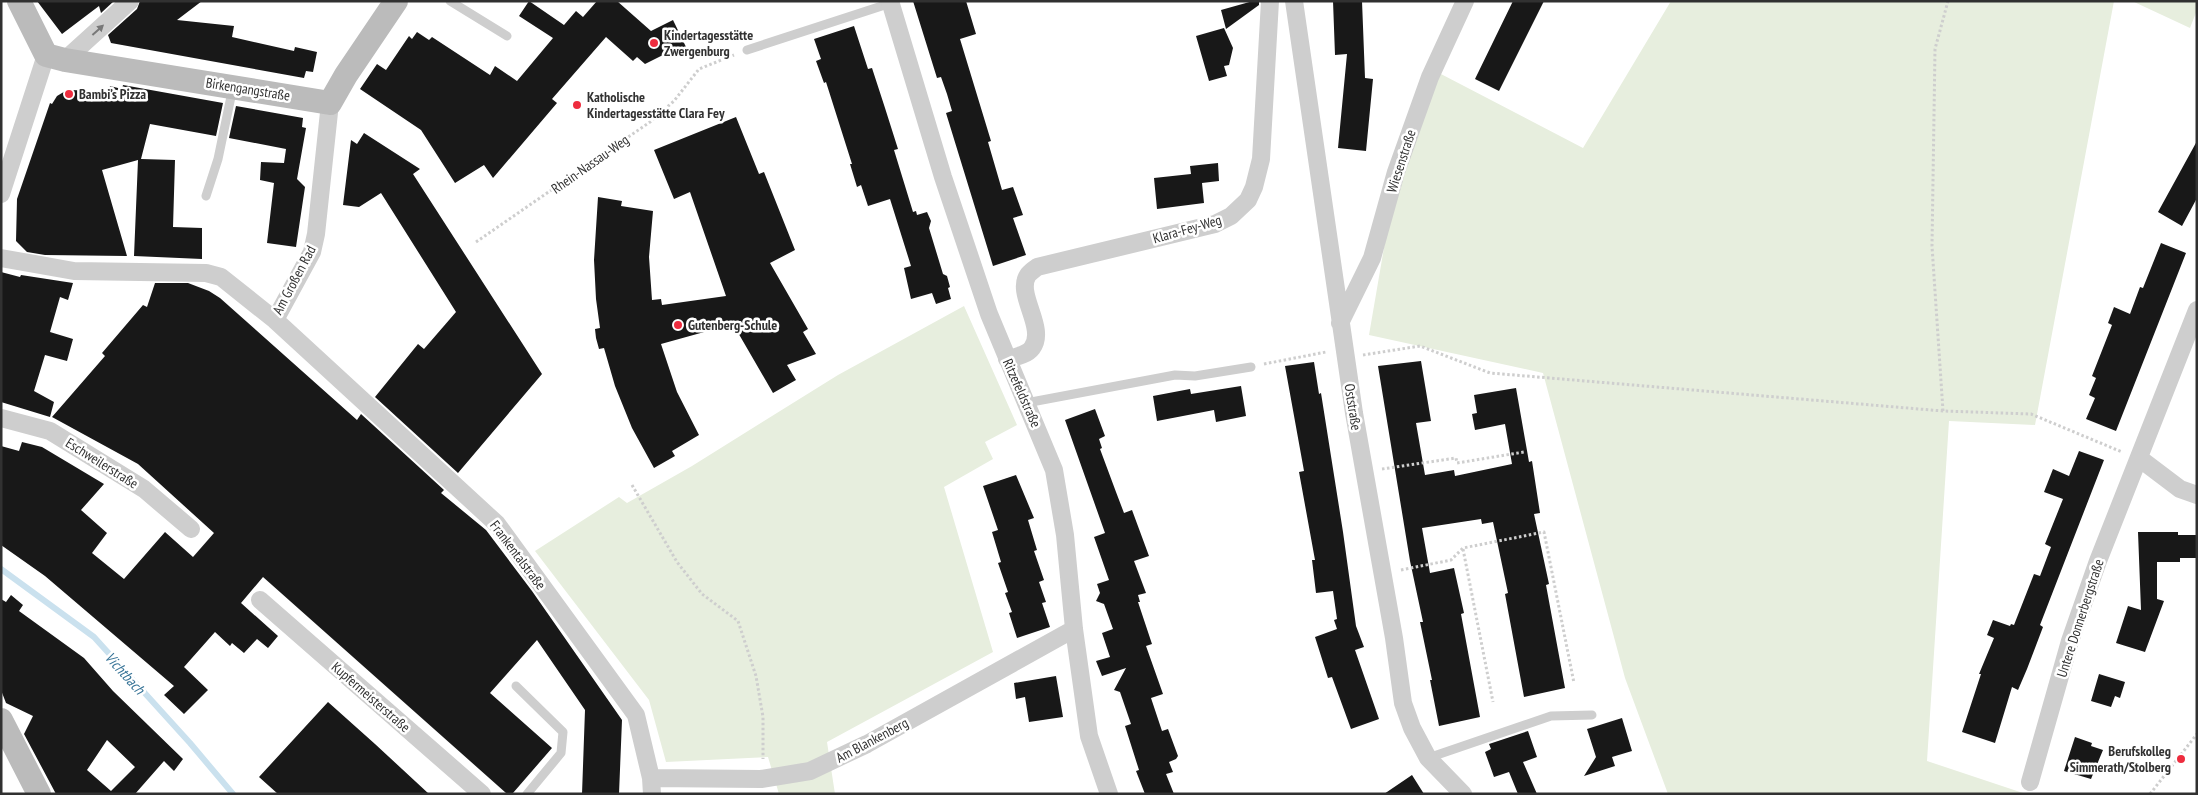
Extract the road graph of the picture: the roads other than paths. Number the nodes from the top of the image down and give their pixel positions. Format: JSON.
{"nodes":[{"id":1,"x":19,"y":1,"type":"edge"},
{"id":2,"x":130,"y":1,"type":"edge"},
{"id":3,"x":396,"y":1,"type":"edge"},
{"id":4,"x":450,"y":1,"type":"edge"},
{"id":5,"x":1270,"y":1,"type":"edge"},
{"id":6,"x":1294,"y":1,"type":"edge"},
{"id":7,"x":1465,"y":1,"type":"edge"},
{"id":8,"x":891,"y":2,"type":"edge"},
{"id":9,"x":507,"y":36,"type":"dead end"},
{"id":10,"x":748,"y":50,"type":"road end"},
{"id":11,"x":56,"y":57,"type":"junction"},
{"id":12,"x":233,"y":87,"type":"junction"},
{"id":13,"x":330,"y":103,"type":"junction"},
{"id":14,"x":1,"y":194,"type":"edge"},
{"id":15,"x":206,"y":196,"type":"dead end"},
{"id":16,"x":1,"y":258,"type":"edge"},
{"id":17,"x":2197,"y":310,"type":"edge"},
{"id":18,"x":275,"y":320,"type":"junction"},
{"id":19,"x":1340,"y":323,"type":"junction"},
{"id":20,"x":1007,"y":359,"type":"junction"},
{"id":21,"x":1251,"y":366,"type":"road end"},
{"id":22,"x":1026,"y":403,"type":"junction"},
{"id":23,"x":1,"y":418,"type":"edge"},
{"id":24,"x":2139,"y":458,"type":"junction"},
{"id":25,"x":2197,"y":495,"type":"edge"},
{"id":26,"x":191,"y":529,"type":"dead end"},
{"id":27,"x":260,"y":600,"type":"dead end"},
{"id":28,"x":1074,"y":629,"type":"junction"},
{"id":29,"x":516,"y":686,"type":"dead end"},
{"id":30,"x":1592,"y":715,"type":"dead end"},
{"id":31,"x":1,"y":720,"type":"edge"},
{"id":32,"x":1428,"y":758,"type":"junction"},
{"id":33,"x":2030,"y":782,"type":"dead end"},
{"id":34,"x":651,"y":786,"type":"edge"},
{"id":35,"x":473,"y":791,"type":"edge"},
{"id":36,"x":39,"y":794,"type":"edge"},
{"id":37,"x":527,"y":794,"type":"edge"},
{"id":38,"x":1108,"y":794,"type":"edge"},
{"id":39,"x":1463,"y":794,"type":"edge"}],
"edges":[{"from":1,"to":11,"type":"street"},
{"from":11,"to":2,"type":"street","one_way":true},
{"from":3,"to":13,"type":"street"},
{"from":4,"to":9,"type":"lane"},
{"from":5,"to":20,"type":"street","name":"Klara-Fey-Weg"},
{"from":6,"to":19,"type":"street","name":"Oststraße"},
{"from":7,"to":19,"type":"street","name":"Wiesenstraße"},
{"from":8,"to":10,"type":"lane"},
{"from":8,"to":20,"type":"street","name":"Ritzefeldstraße"},
{"from":11,"to":12,"type":"street","name":"Birkengangstraße"},
{"from":11,"to":14,"type":"street"},
{"from":12,"to":13,"type":"street","name":"Birkengangstraße"},
{"from":12,"to":15,"type":"lane"},
{"from":13,"to":18,"type":"street","name":"Am Großen Rad"},
{"from":16,"to":18,"type":"street","name":"Am Großen Rad"},
{"from":17,"to":24,"type":"street","name":"Untere Donnerbergstraße"},
{"from":18,"to":34,"type":"street","name":"Frankentalstraße"},
{"from":19,"to":32,"type":"street","name":"Oststraße"},
{"from":20,"to":22,"type":"street","name":"Ritzefeldstraße"},
{"from":21,"to":22,"type":"lane"},
{"from":22,"to":28,"type":"street","name":"Ritzefeldstraße"},
{"from":23,"to":26,"type":"street","name":"Eschweilerstraße"},
{"from":24,"to":25,"type":"street"},
{"from":24,"to":33,"type":"street","name":"Untere Donnerbergstraße"},
{"from":27,"to":35,"type":"street","name":"Kupfermeisterstraße"},
{"from":28,"to":34,"type":"street","name":"Am Blankenberg"},
{"from":28,"to":38,"type":"street","name":"Ritzefeldstraße"},
{"from":29,"to":37,"type":"lane"},
{"from":30,"to":32,"type":"lane"},
{"from":31,"to":36,"type":"street"},
{"from":32,"to":39,"type":"street","name":"Oststraße"}]}
